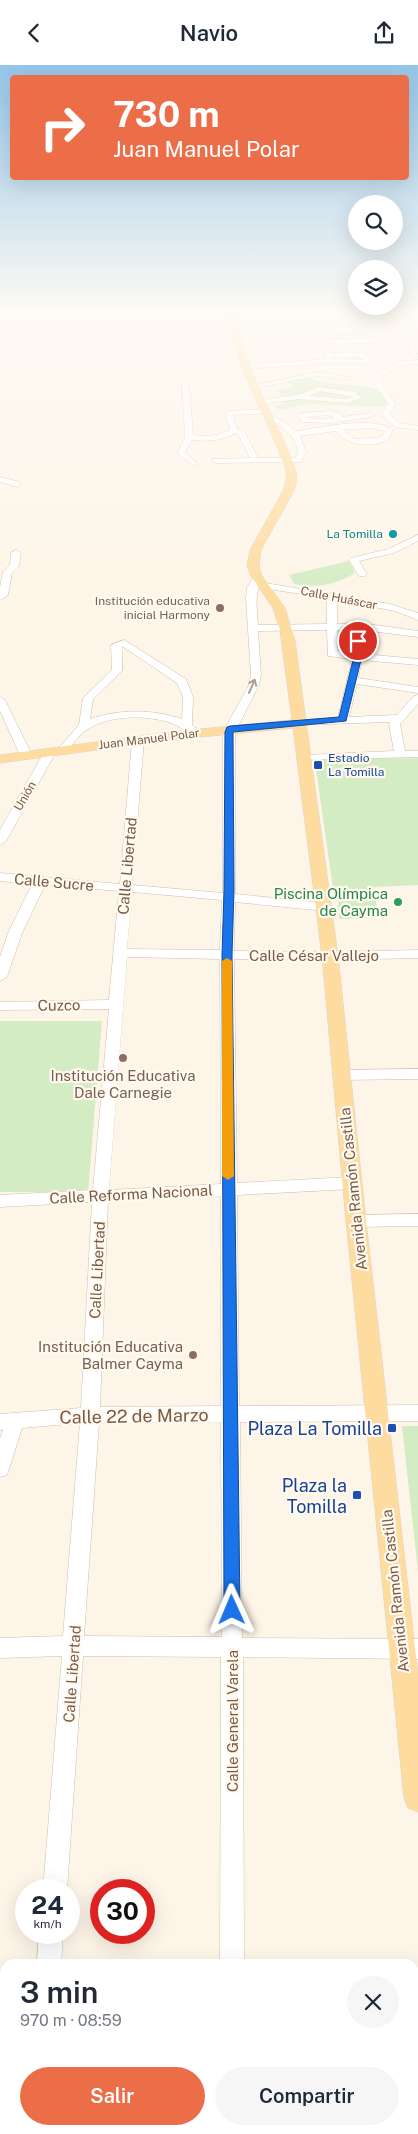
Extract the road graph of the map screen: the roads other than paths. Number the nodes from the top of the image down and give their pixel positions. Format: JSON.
{"nodes":[{"id":1,"x":187,"y":408,"type":"edge"},
{"id":2,"x":266,"y":408,"type":"edge"},
{"id":3,"x":277,"y":408,"type":"edge"},
{"id":4,"x":390,"y":408,"type":"edge"},
{"id":5,"x":268,"y":412,"type":"junction"},
{"id":6,"x":370,"y":415,"type":"dead end"},
{"id":7,"x":381,"y":421,"type":"junction"},
{"id":8,"x":338,"y":428,"type":"junction"},
{"id":9,"x":418,"y":428,"type":"edge"},
{"id":10,"x":234,"y":430,"type":"junction"},
{"id":11,"x":294,"y":434,"type":"junction"},
{"id":12,"x":190,"y":437,"type":"junction"},
{"id":13,"x":255,"y":460,"type":"junction"},
{"id":14,"x":216,"y":461,"type":"dead end"},
{"id":15,"x":287,"y":461,"type":"junction"},
{"id":16,"x":194,"y":464,"type":"dead end"},
{"id":17,"x":0,"y":479,"type":"edge"},
{"id":18,"x":17,"y":484,"type":"dead end"},
{"id":19,"x":418,"y":538,"type":"edge"},
{"id":20,"x":16,"y":553,"type":"dead end"},
{"id":21,"x":362,"y":574,"type":"dead end"},
{"id":22,"x":261,"y":583,"type":"junction"},
{"id":23,"x":0,"y":597,"type":"edge"},
{"id":24,"x":332,"y":597,"type":"junction"},
{"id":25,"x":416,"y":615,"type":"edge"},
{"id":26,"x":333,"y":626,"type":"junction"},
{"id":27,"x":253,"y":627,"type":"junction"},
{"id":28,"x":286,"y":627,"type":"junction"},
{"id":29,"x":358,"y":627,"type":"junction"},
{"id":30,"x":418,"y":634,"type":"edge"},
{"id":31,"x":358,"y":656,"type":"junction"},
{"id":32,"x":418,"y":662,"type":"edge"},
{"id":33,"x":352,"y":680,"type":"junction"},
{"id":34,"x":418,"y":689,"type":"edge"},
{"id":35,"x":418,"y":698,"type":"edge"},
{"id":36,"x":0,"y":702,"type":"edge"},
{"id":37,"x":398,"y":718,"type":"junction"},
{"id":38,"x":343,"y":720,"type":"junction"},
{"id":39,"x":299,"y":723,"type":"junction"},
{"id":40,"x":84,"y":726,"type":"junction"},
{"id":41,"x":191,"y":729,"type":"junction"},
{"id":42,"x":230,"y":729,"type":"junction"},
{"id":43,"x":138,"y":740,"type":"junction"},
{"id":44,"x":57,"y":751,"type":"junction"},
{"id":45,"x":26,"y":755,"type":"junction"},
{"id":46,"x":400,"y":755,"type":"junction"},
{"id":47,"x":418,"y":755,"type":"edge"},
{"id":48,"x":304,"y":758,"type":"junction"},
{"id":49,"x":0,"y":759,"type":"edge"},
{"id":50,"x":0,"y":841,"type":"edge"},
{"id":51,"x":0,"y":877,"type":"edge"},
{"id":52,"x":40,"y":881,"type":"junction"},
{"id":53,"x":125,"y":889,"type":"junction"},
{"id":54,"x":228,"y":897,"type":"junction"},
{"id":55,"x":324,"y":907,"type":"junction"},
{"id":56,"x":121,"y":953,"type":"junction"},
{"id":57,"x":418,"y":954,"type":"edge"},
{"id":58,"x":227,"y":955,"type":"junction"},
{"id":59,"x":330,"y":956,"type":"junction"},
{"id":60,"x":0,"y":977,"type":"edge"},
{"id":61,"x":117,"y":1004,"type":"junction"},
{"id":62,"x":0,"y":1006,"type":"edge"},
{"id":63,"x":418,"y":1074,"type":"edge"},
{"id":64,"x":341,"y":1075,"type":"junction"},
{"id":65,"x":352,"y":1183,"type":"junction"},
{"id":66,"x":228,"y":1189,"type":"junction"},
{"id":67,"x":101,"y":1195,"type":"junction"},
{"id":68,"x":0,"y":1201,"type":"edge"},
{"id":69,"x":356,"y":1221,"type":"junction"},
{"id":70,"x":418,"y":1221,"type":"edge"},
{"id":71,"x":377,"y":1413,"type":"junction"},
{"id":72,"x":418,"y":1413,"type":"edge"},
{"id":73,"x":230,"y":1414,"type":"junction"},
{"id":74,"x":90,"y":1415,"type":"junction"},
{"id":75,"x":8,"y":1421,"type":"edge"},
{"id":76,"x":0,"y":1469,"type":"edge"},
{"id":77,"x":74,"y":1646,"type":"junction"},
{"id":78,"x":0,"y":1648,"type":"edge"},
{"id":79,"x":232,"y":1649,"type":"junction"},
{"id":80,"x":410,"y":1649,"type":"edge"},
{"id":81,"x":418,"y":1798,"type":"edge"},
{"id":82,"x":56,"y":1879,"type":"edge"},
{"id":83,"x":51,"y":1944,"type":"edge"},
{"id":84,"x":49,"y":1959,"type":"edge"},
{"id":85,"x":232,"y":1959,"type":"edge"}],
"edges":[{"from":1,"to":12,"type":"street"},
{"from":2,"to":5,"type":"main road"},
{"from":3,"to":5,"type":"street"},
{"from":4,"to":7,"type":"street"},
{"from":5,"to":6,"type":"street"},
{"from":5,"to":10,"type":"street"},
{"from":5,"to":11,"type":"street"},
{"from":5,"to":15,"type":"main road"},
{"from":7,"to":8,"type":"street"},
{"from":7,"to":8,"type":"street"},
{"from":7,"to":9,"type":"street"},
{"from":8,"to":11,"type":"street"},
{"from":10,"to":12,"type":"street"},
{"from":10,"to":13,"type":"street"},
{"from":11,"to":15,"type":"street"},
{"from":12,"to":16,"type":"street"},
{"from":13,"to":14,"type":"street"},
{"from":13,"to":15,"type":"street"},
{"from":15,"to":22,"type":"main road"},
{"from":17,"to":18,"type":"street"},
{"from":19,"to":21,"type":"street"},
{"from":20,"to":23,"type":"street"},
{"from":22,"to":24,"type":"street","name":"Calle Huáscar"},
{"from":22,"to":27,"type":"street"},
{"from":22,"to":28,"type":"main road","name":"Avenida Ramón Castilla"},
{"from":24,"to":25,"type":"street","name":"Calle Huáscar"},
{"from":24,"to":26,"type":"street"},
{"from":26,"to":28,"type":"street"},
{"from":26,"to":29,"type":"street"},
{"from":26,"to":31,"type":"street"},
{"from":27,"to":28,"type":"street"},
{"from":42,"to":27,"type":"street","one_way":true},
{"from":28,"to":39,"type":"main road","name":"Avenida Ramón Castilla"},
{"from":29,"to":30,"type":"street"},
{"from":29,"to":31,"type":"street"},
{"from":31,"to":32,"type":"street"},
{"from":31,"to":33,"type":"street"},
{"from":33,"to":34,"type":"street"},
{"from":33,"to":38,"type":"street"},
{"from":35,"to":37,"type":"street"},
{"from":36,"to":45,"type":"street"},
{"from":37,"to":38,"type":"street"},
{"from":37,"to":46,"type":"street"},
{"from":38,"to":39,"type":"street"},
{"from":39,"to":42,"type":"main road","name":"Juan Manuel Polar"},
{"from":39,"to":48,"type":"main road","name":"Avenida Ramón Castilla"},
{"from":40,"to":41,"type":"street"},
{"from":40,"to":41,"type":"street"},
{"from":40,"to":44,"type":"street","name":"Unión"},
{"from":41,"to":42,"type":"main road","name":"Juan Manuel Polar"},
{"from":41,"to":43,"type":"main road","name":"Juan Manuel Polar"},
{"from":42,"to":54,"type":"street","name":"Calle General Varela"},
{"from":43,"to":44,"type":"main road","name":"Juan Manuel Polar"},
{"from":43,"to":53,"type":"street","name":"Calle Libertad"},
{"from":44,"to":45,"type":"main road","name":"Juan Manuel Polar"},
{"from":44,"to":50,"type":"street","name":"Unión"},
{"from":45,"to":49,"type":"main road","name":"Juan Manuel Polar"},
{"from":46,"to":47,"type":"street"},
{"from":46,"to":48,"type":"street"},
{"from":48,"to":55,"type":"main road","name":"Avenida Ramón Castilla"},
{"from":51,"to":52,"type":"street","name":"Calle Sucre"},
{"from":52,"to":53,"type":"street","name":"Calle Sucre"},
{"from":52,"to":60,"type":"street"},
{"from":53,"to":54,"type":"street","name":"Calle Sucre"},
{"from":53,"to":56,"type":"street","name":"Calle Libertad"},
{"from":54,"to":55,"type":"street","name":"Calle Sucre"},
{"from":54,"to":58,"type":"street","name":"Calle General Varela"},
{"from":55,"to":59,"type":"main road","name":"Avenida Ramón Castilla"},
{"from":56,"to":58,"type":"street","name":"Calle César Vallejo"},
{"from":56,"to":61,"type":"street","name":"Calle Libertad"},
{"from":57,"to":59,"type":"street","name":"Calle César Vallejo"},
{"from":58,"to":59,"type":"street","name":"Calle César Vallejo"},
{"from":58,"to":66,"type":"street","name":"Calle General Varela"},
{"from":59,"to":64,"type":"main road","name":"Avenida Ramón Castilla"},
{"from":61,"to":62,"type":"street","name":"Cuzco"},
{"from":61,"to":67,"type":"street","name":"Calle Libertad"},
{"from":63,"to":64,"type":"street"},
{"from":64,"to":65,"type":"main road","name":"Avenida Ramón Castilla"},
{"from":65,"to":66,"type":"street","name":"Calle Reforma Nacional"},
{"from":65,"to":69,"type":"main road","name":"Avenida Ramón Castilla"},
{"from":66,"to":67,"type":"street","name":"Calle Reforma Nacional"},
{"from":66,"to":73,"type":"street","name":"Calle General Varela"},
{"from":67,"to":68,"type":"street","name":"Calle Reforma Nacional"},
{"from":67,"to":74,"type":"street","name":"Calle Libertad"},
{"from":69,"to":70,"type":"street"},
{"from":69,"to":71,"type":"main road","name":"Avenida Ramón Castilla"},
{"from":71,"to":72,"type":"street","name":"Calle 22 de Marzo"},
{"from":71,"to":73,"type":"street","name":"Calle 22 de Marzo"},
{"from":71,"to":80,"type":"main road","name":"Avenida Ramón Castilla"},
{"from":73,"to":74,"type":"street","name":"Calle 22 de Marzo"},
{"from":73,"to":79,"type":"street","name":"Calle General Varela"},
{"from":74,"to":75,"type":"street","name":"Calle 22 de Marzo"},
{"from":74,"to":77,"type":"street","name":"Calle Libertad"},
{"from":75,"to":76,"type":"street"},
{"from":77,"to":78,"type":"street"},
{"from":77,"to":79,"type":"street"},
{"from":77,"to":82,"type":"street","name":"Calle Libertad"},
{"from":79,"to":80,"type":"street"},
{"from":79,"to":85,"type":"street","name":"Calle General Varela"},
{"from":80,"to":81,"type":"main road","name":"Avenida Ramón Castilla"},
{"from":83,"to":84,"type":"street"}]}
